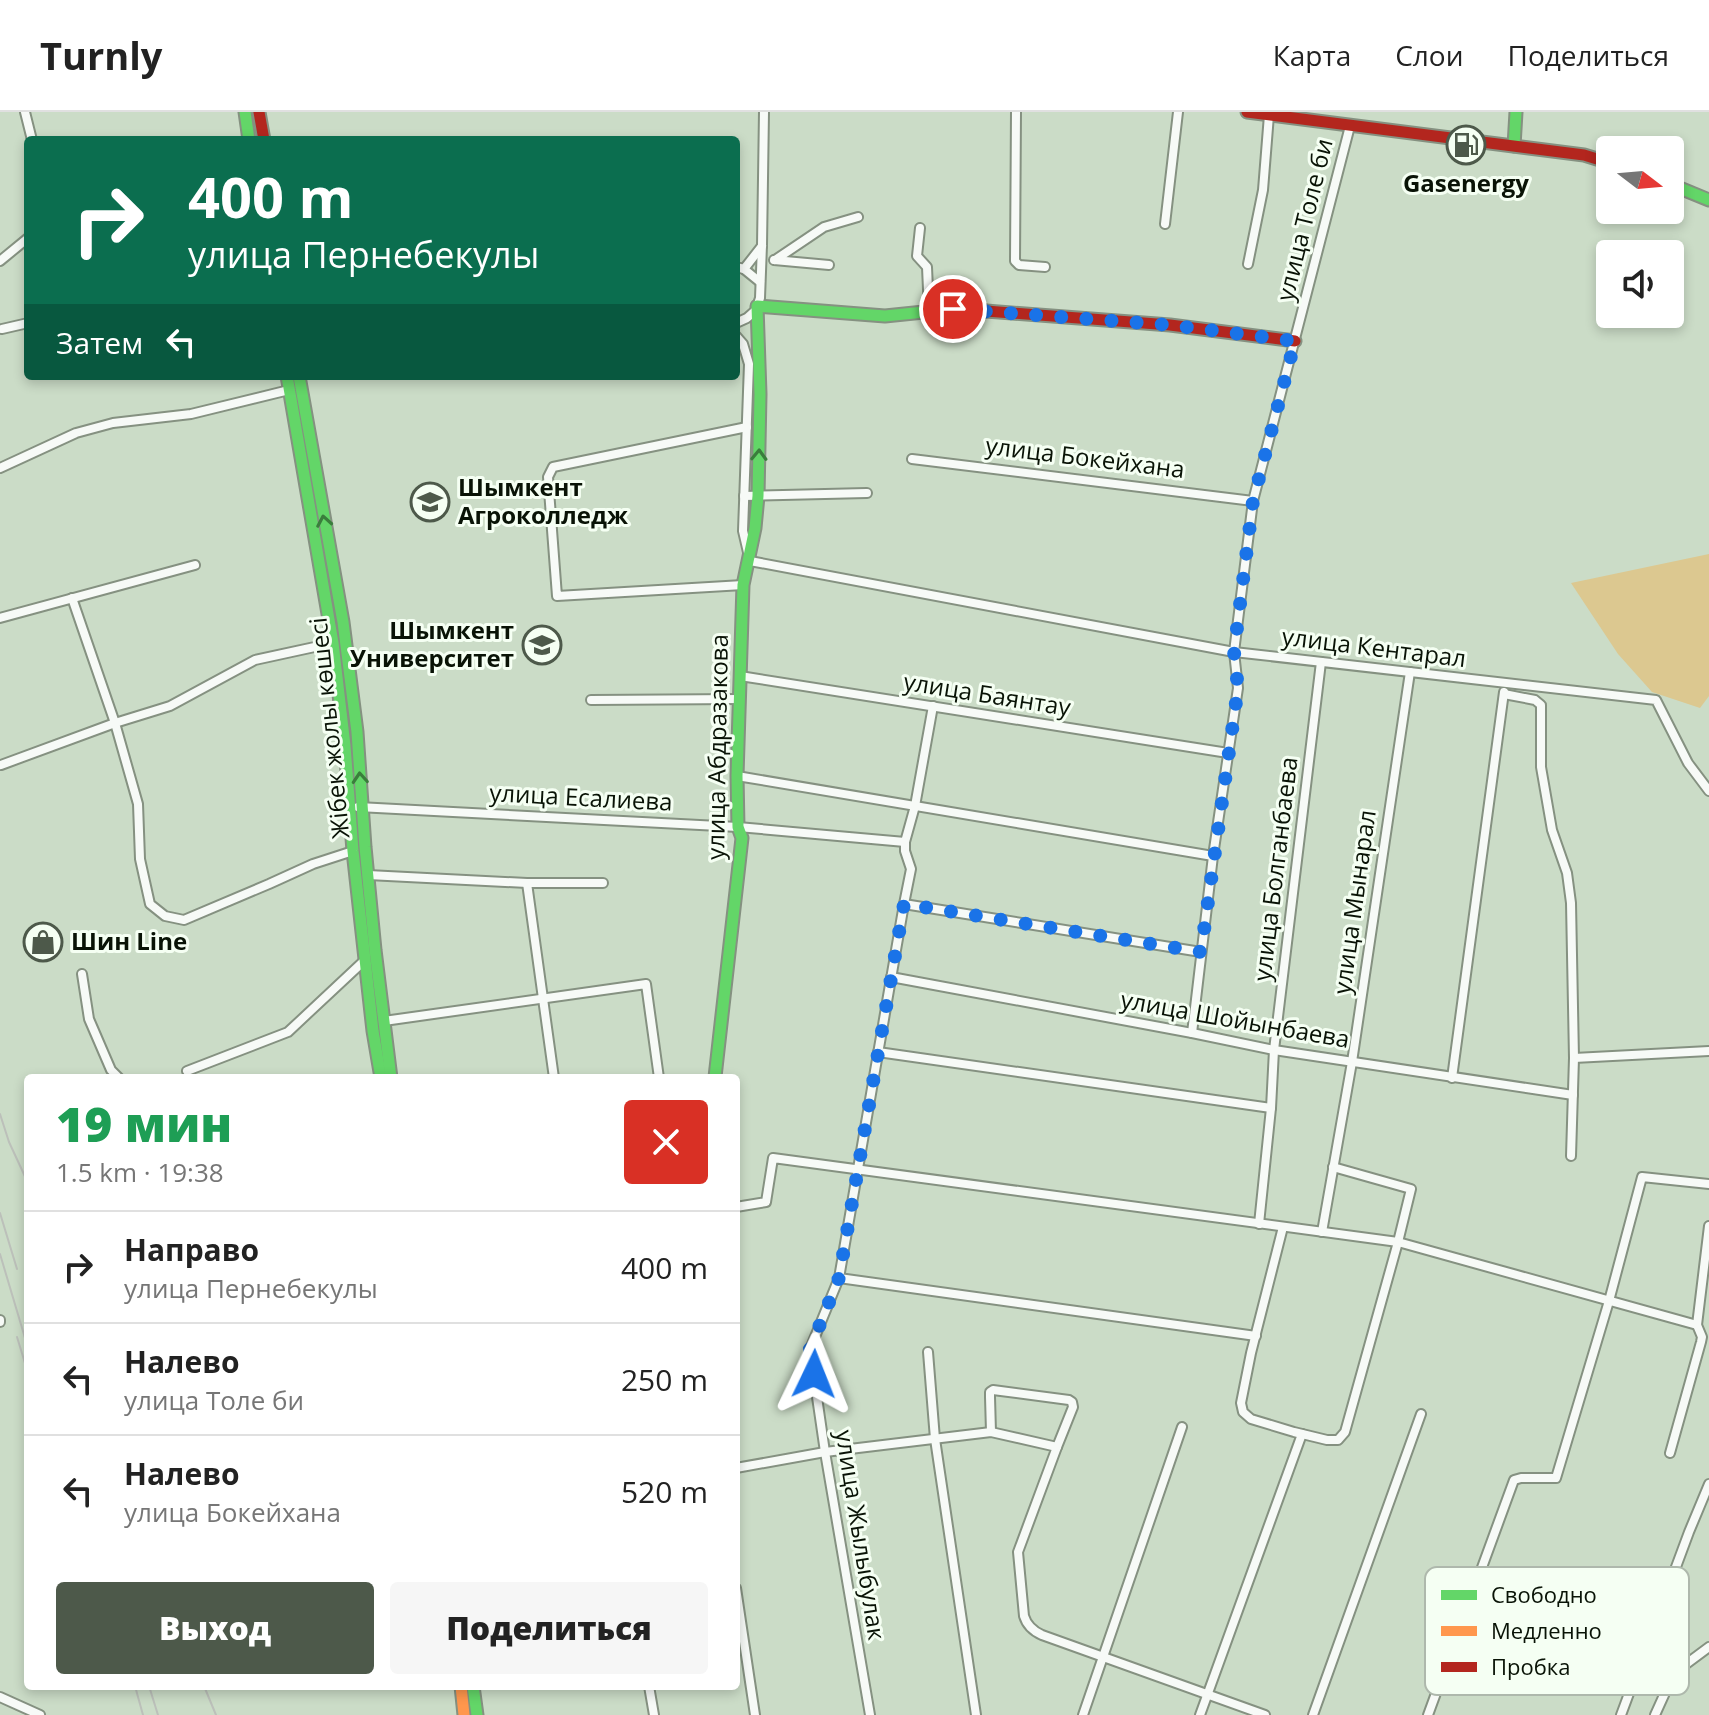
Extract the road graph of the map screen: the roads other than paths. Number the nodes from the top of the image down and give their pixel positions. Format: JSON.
{"nodes":[{"id":1,"x":25,"y":112,"type":"edge"},
{"id":2,"x":245,"y":112,"type":"edge"},
{"id":3,"x":259,"y":112,"type":"edge"},
{"id":4,"x":764,"y":112,"type":"edge"},
{"id":5,"x":1016,"y":112,"type":"edge"},
{"id":6,"x":1178,"y":112,"type":"edge"},
{"id":7,"x":1247,"y":112,"type":"edge"},
{"id":8,"x":1516,"y":112,"type":"edge"},
{"id":9,"x":1269,"y":115,"type":"junction"},
{"id":10,"x":1350,"y":126,"type":"junction"},
{"id":11,"x":31,"y":136,"type":"edge"},
{"id":12,"x":248,"y":136,"type":"edge"},
{"id":13,"x":263,"y":136,"type":"edge"},
{"id":14,"x":1514,"y":146,"type":"junction"},
{"id":15,"x":1596,"y":159,"type":"edge"},
{"id":16,"x":1684,"y":190,"type":"edge"},
{"id":17,"x":1709,"y":200,"type":"edge"},
{"id":18,"x":858,"y":217,"type":"dead end"},
{"id":19,"x":1165,"y":224,"type":"dead end"},
{"id":20,"x":920,"y":228,"type":"dead end"},
{"id":21,"x":24,"y":241,"type":"edge"},
{"id":22,"x":762,"y":245,"type":"junction"},
{"id":23,"x":762,"y":259,"type":"junction"},
{"id":24,"x":775,"y":260,"type":"junction"},
{"id":25,"x":0,"y":261,"type":"edge"},
{"id":26,"x":1248,"y":264,"type":"dead end"},
{"id":27,"x":829,"y":265,"type":"dead end"},
{"id":28,"x":1045,"y":267,"type":"dead end"},
{"id":29,"x":740,"y":268,"type":"edge"},
{"id":30,"x":760,"y":282,"type":"junction"},
{"id":31,"x":757,"y":306,"type":"junction"},
{"id":32,"x":929,"y":312,"type":"junction"},
{"id":33,"x":740,"y":321,"type":"edge"},
{"id":34,"x":24,"y":324,"type":"edge"},
{"id":35,"x":2,"y":329,"type":"dead end"},
{"id":36,"x":740,"y":341,"type":"edge"},
{"id":37,"x":1295,"y":341,"type":"junction"},
{"id":38,"x":288,"y":380,"type":"edge"},
{"id":39,"x":300,"y":380,"type":"edge"},
{"id":40,"x":289,"y":390,"type":"junction"},
{"id":41,"x":747,"y":427,"type":"junction"},
{"id":42,"x":912,"y":459,"type":"dead end"},
{"id":43,"x":0,"y":468,"type":"edge"},
{"id":44,"x":867,"y":493,"type":"dead end"},
{"id":45,"x":744,"y":496,"type":"junction"},
{"id":46,"x":758,"y":496,"type":"junction"},
{"id":47,"x":1253,"y":501,"type":"junction"},
{"id":48,"x":750,"y":561,"type":"junction"},
{"id":49,"x":195,"y":565,"type":"dead end"},
{"id":50,"x":743,"y":585,"type":"junction"},
{"id":51,"x":72,"y":598,"type":"junction"},
{"id":52,"x":0,"y":618,"type":"edge"},
{"id":53,"x":333,"y":643,"type":"junction"},
{"id":54,"x":1234,"y":652,"type":"junction"},
{"id":55,"x":1321,"y":662,"type":"junction"},
{"id":56,"x":1410,"y":672,"type":"junction"},
{"id":57,"x":740,"y":676,"type":"junction"},
{"id":58,"x":1506,"y":683,"type":"junction"},
{"id":59,"x":1504,"y":694,"type":"junction"},
{"id":60,"x":740,"y":699,"type":"junction"},
{"id":61,"x":591,"y":700,"type":"dead end"},
{"id":62,"x":933,"y":706,"type":"junction"},
{"id":63,"x":115,"y":723,"type":"junction"},
{"id":64,"x":1228,"y":753,"type":"junction"},
{"id":65,"x":1,"y":765,"type":"edge"},
{"id":66,"x":737,"y":776,"type":"junction"},
{"id":67,"x":1709,"y":791,"type":"edge"},
{"id":68,"x":915,"y":806,"type":"junction"},
{"id":69,"x":350,"y":807,"type":"junction"},
{"id":70,"x":363,"y":807,"type":"junction"},
{"id":71,"x":738,"y":827,"type":"junction"},
{"id":72,"x":905,"y":842,"type":"junction"},
{"id":73,"x":353,"y":851,"type":"junction"},
{"id":74,"x":1213,"y":856,"type":"junction"},
{"id":75,"x":368,"y":875,"type":"junction"},
{"id":76,"x":527,"y":883,"type":"junction"},
{"id":77,"x":603,"y":883,"type":"dead end"},
{"id":78,"x":904,"y":904,"type":"junction"},
{"id":79,"x":1201,"y":952,"type":"junction"},
{"id":80,"x":365,"y":960,"type":"junction"},
{"id":81,"x":82,"y":974,"type":"dead end"},
{"id":82,"x":891,"y":977,"type":"junction"},
{"id":83,"x":543,"y":998,"type":"junction"},
{"id":84,"x":384,"y":1021,"type":"junction"},
{"id":85,"x":1192,"y":1033,"type":"junction"},
{"id":86,"x":1274,"y":1050,"type":"junction"},
{"id":87,"x":1709,"y":1051,"type":"edge"},
{"id":88,"x":878,"y":1052,"type":"junction"},
{"id":89,"x":1574,"y":1058,"type":"junction"},
{"id":90,"x":1352,"y":1062,"type":"junction"},
{"id":91,"x":187,"y":1071,"type":"dead end"},
{"id":92,"x":115,"y":1074,"type":"edge"},
{"id":93,"x":380,"y":1074,"type":"edge"},
{"id":94,"x":391,"y":1074,"type":"edge"},
{"id":95,"x":553,"y":1074,"type":"edge"},
{"id":96,"x":658,"y":1074,"type":"edge"},
{"id":97,"x":715,"y":1074,"type":"edge"},
{"id":98,"x":1452,"y":1078,"type":"junction"},
{"id":99,"x":1573,"y":1095,"type":"junction"},
{"id":100,"x":1271,"y":1108,"type":"junction"},
{"id":101,"x":1571,"y":1156,"type":"dead end"},
{"id":102,"x":1333,"y":1167,"type":"junction"},
{"id":103,"x":857,"y":1170,"type":"junction"},
{"id":104,"x":1709,"y":1184,"type":"edge"},
{"id":105,"x":740,"y":1206,"type":"edge"},
{"id":106,"x":1259,"y":1224,"type":"junction"},
{"id":107,"x":1709,"y":1226,"type":"edge"},
{"id":108,"x":1283,"y":1227,"type":"junction"},
{"id":109,"x":1322,"y":1232,"type":"junction"},
{"id":110,"x":1398,"y":1242,"type":"junction"},
{"id":111,"x":839,"y":1278,"type":"junction"},
{"id":112,"x":1609,"y":1301,"type":"junction"},
{"id":113,"x":1697,"y":1325,"type":"junction"},
{"id":114,"x":1256,"y":1336,"type":"junction"},
{"id":115,"x":928,"y":1352,"type":"dead end"},
{"id":116,"x":1421,"y":1414,"type":"dead end"},
{"id":117,"x":1182,"y":1427,"type":"dead end"},
{"id":118,"x":991,"y":1432,"type":"junction"},
{"id":119,"x":1302,"y":1434,"type":"junction"},
{"id":120,"x":935,"y":1439,"type":"junction"},
{"id":121,"x":1057,"y":1447,"type":"junction"},
{"id":122,"x":825,"y":1452,"type":"junction"},
{"id":123,"x":1670,"y":1453,"type":"dead end"},
{"id":124,"x":740,"y":1467,"type":"edge"},
{"id":125,"x":1709,"y":1484,"type":"edge"},
{"id":126,"x":1482,"y":1567,"type":"edge"},
{"id":127,"x":1676,"y":1567,"type":"edge"},
{"id":128,"x":740,"y":1615,"type":"edge"},
{"id":129,"x":1709,"y":1647,"type":"edge"},
{"id":130,"x":1103,"y":1658,"type":"junction"},
{"id":131,"x":1689,"y":1662,"type":"edge"},
{"id":132,"x":461,"y":1690,"type":"edge"},
{"id":133,"x":474,"y":1690,"type":"edge"},
{"id":134,"x":650,"y":1690,"type":"edge"},
{"id":135,"x":1208,"y":1694,"type":"junction"},
{"id":136,"x":1435,"y":1695,"type":"edge"},
{"id":137,"x":1628,"y":1695,"type":"edge"},
{"id":138,"x":1664,"y":1695,"type":"edge"},
{"id":139,"x":0,"y":1697,"type":"edge"},
{"id":140,"x":40,"y":1715,"type":"edge"},
{"id":141,"x":464,"y":1715,"type":"edge"},
{"id":142,"x":477,"y":1715,"type":"edge"},
{"id":143,"x":654,"y":1715,"type":"edge"},
{"id":144,"x":755,"y":1715,"type":"edge"},
{"id":145,"x":870,"y":1715,"type":"edge"},
{"id":146,"x":976,"y":1715,"type":"edge"},
{"id":147,"x":1083,"y":1715,"type":"edge"},
{"id":148,"x":1200,"y":1715,"type":"edge"},
{"id":149,"x":1265,"y":1715,"type":"edge"},
{"id":150,"x":1313,"y":1715,"type":"edge"},
{"id":151,"x":1428,"y":1715,"type":"edge"},
{"id":152,"x":1621,"y":1715,"type":"edge"},
{"id":153,"x":1655,"y":1715,"type":"edge"}],
"edges":[{"from":1,"to":11,"type":"street"},
{"from":2,"to":12,"type":"main road"},
{"from":3,"to":13,"type":"main road"},
{"from":4,"to":22,"type":"street"},
{"from":5,"to":28,"type":"street"},
{"from":6,"to":19,"type":"street"},
{"from":7,"to":9,"type":"main road"},
{"from":8,"to":14,"type":"main road"},
{"from":9,"to":10,"type":"main road"},
{"from":9,"to":26,"type":"street"},
{"from":10,"to":14,"type":"main road"},
{"from":10,"to":37,"type":"street","name":"улица Толе би"},
{"from":14,"to":15,"type":"main road"},
{"from":16,"to":17,"type":"main road"},
{"from":18,"to":24,"type":"street"},
{"from":20,"to":32,"type":"street"},
{"from":21,"to":25,"type":"street"},
{"from":22,"to":23,"type":"street"},
{"from":22,"to":29,"type":"street"},
{"from":23,"to":24,"type":"street"},
{"from":23,"to":30,"type":"street"},
{"from":24,"to":27,"type":"street"},
{"from":29,"to":30,"type":"street"},
{"from":30,"to":31,"type":"street"},
{"from":31,"to":32,"type":"main road"},
{"from":31,"to":33,"type":"street"},
{"from":46,"to":31,"type":"main road","name":"улица Абдразакова","one_way":true},
{"from":32,"to":37,"type":"main road"},
{"from":34,"to":35,"type":"street"},
{"from":36,"to":41,"type":"street","name":"улица Абдразакова"},
{"from":37,"to":47,"type":"street","name":"улица Толе би"},
{"from":38,"to":40,"type":"main road","name":"Жібек жолы көшесі"},
{"from":70,"to":39,"type":"main road","name":"Жібек жолы көшесі","one_way":true},
{"from":40,"to":43,"type":"street"},
{"from":40,"to":53,"type":"main road","name":"Жібек жолы көшесі"},
{"from":41,"to":45,"type":"street","name":"улица Абдразакова"},
{"from":41,"to":50,"type":"street"},
{"from":42,"to":47,"type":"street","name":"улица Бокейхана"},
{"from":44,"to":46,"type":"street"},
{"from":45,"to":46,"type":"street"},
{"from":45,"to":48,"type":"street","name":"улица Абдразакова"},
{"from":46,"to":48,"type":"main road","name":"улица Абдразакова"},
{"from":47,"to":54,"type":"street","name":"улица Толе би"},
{"from":48,"to":50,"type":"main road","name":"улица Абдразакова"},
{"from":48,"to":54,"type":"street","name":"улица Кентарал"},
{"from":49,"to":51,"type":"street"},
{"from":50,"to":57,"type":"main road","name":"улица Абдразакова"},
{"from":51,"to":52,"type":"street"},
{"from":51,"to":63,"type":"street"},
{"from":53,"to":63,"type":"street"},
{"from":53,"to":69,"type":"main road","name":"Жібек жолы көшесі"},
{"from":54,"to":55,"type":"street","name":"улица Кентарал"},
{"from":54,"to":64,"type":"street","name":"улица Толе би"},
{"from":55,"to":56,"type":"street","name":"улица Кентарал"},
{"from":55,"to":86,"type":"street","name":"улица Болганбаева"},
{"from":56,"to":58,"type":"street","name":"улица Кентарал"},
{"from":56,"to":90,"type":"street","name":"улица Мынарал"},
{"from":57,"to":60,"type":"main road","name":"улица Абдразакова"},
{"from":57,"to":62,"type":"street","name":"улица Баянтау"},
{"from":58,"to":59,"type":"street"},
{"from":58,"to":67,"type":"street","name":"улица Кентарал"},
{"from":59,"to":89,"type":"street"},
{"from":59,"to":98,"type":"street"},
{"from":60,"to":61,"type":"street"},
{"from":60,"to":66,"type":"main road","name":"улица Абдразакова"},
{"from":62,"to":64,"type":"street","name":"улица Баянтау"},
{"from":62,"to":68,"type":"street","name":"улица Жылыбулак"},
{"from":63,"to":65,"type":"street"},
{"from":63,"to":73,"type":"street"},
{"from":64,"to":74,"type":"street","name":"улица Толе би"},
{"from":66,"to":68,"type":"street"},
{"from":66,"to":71,"type":"main road","name":"улица Абдразакова"},
{"from":68,"to":72,"type":"street","name":"улица Жылыбулак"},
{"from":68,"to":74,"type":"street"},
{"from":69,"to":70,"type":"street","name":"улица Есалиева"},
{"from":69,"to":73,"type":"main road","name":"Жібек жолы көшесі"},
{"from":70,"to":71,"type":"street","name":"улица Есалиева"},
{"from":70,"to":75,"type":"main road","name":"Жібек жолы көшесі"},
{"from":71,"to":72,"type":"street","name":"улица Есалиева"},
{"from":71,"to":97,"type":"main road","name":"улица Абдразакова"},
{"from":72,"to":78,"type":"street","name":"улица Жылыбулак"},
{"from":73,"to":80,"type":"main road","name":"Жібек жолы көшесі"},
{"from":74,"to":79,"type":"street","name":"улица Толе би"},
{"from":75,"to":76,"type":"street"},
{"from":75,"to":84,"type":"main road","name":"Жібек жолы көшесі"},
{"from":76,"to":77,"type":"street"},
{"from":76,"to":83,"type":"street"},
{"from":78,"to":79,"type":"street"},
{"from":78,"to":82,"type":"street","name":"улица Жылыбулак"},
{"from":79,"to":85,"type":"street","name":"улица Толе би"},
{"from":80,"to":91,"type":"street"},
{"from":80,"to":93,"type":"main road","name":"Жібек жолы көшесі"},
{"from":81,"to":92,"type":"street"},
{"from":82,"to":85,"type":"street","name":"улица Шойынбаева"},
{"from":82,"to":88,"type":"street","name":"улица Жылыбулак"},
{"from":83,"to":84,"type":"street"},
{"from":83,"to":95,"type":"street"},
{"from":83,"to":96,"type":"street"},
{"from":84,"to":94,"type":"main road","name":"Жібек жолы көшесі"},
{"from":85,"to":86,"type":"street","name":"улица Шойынбаева"},
{"from":86,"to":90,"type":"street","name":"улица Шойынбаева"},
{"from":86,"to":100,"type":"street","name":"улица Болганбаева"},
{"from":87,"to":89,"type":"street"},
{"from":88,"to":100,"type":"street"},
{"from":88,"to":103,"type":"street","name":"улица Жылыбулак"},
{"from":89,"to":99,"type":"street"},
{"from":90,"to":98,"type":"street","name":"улица Шойынбаева"},
{"from":90,"to":102,"type":"street","name":"улица Мынарал"},
{"from":98,"to":99,"type":"street","name":"улица Шойынбаева"},
{"from":99,"to":101,"type":"street"},
{"from":100,"to":106,"type":"street","name":"улица Болганбаева"},
{"from":102,"to":109,"type":"street","name":"улица Мынарал"},
{"from":102,"to":110,"type":"street"},
{"from":103,"to":105,"type":"street"},
{"from":103,"to":106,"type":"street"},
{"from":103,"to":111,"type":"street","name":"улица Жылыбулак"},
{"from":104,"to":112,"type":"street"},
{"from":106,"to":108,"type":"street"},
{"from":107,"to":113,"type":"street"},
{"from":108,"to":109,"type":"street"},
{"from":108,"to":114,"type":"street"},
{"from":109,"to":110,"type":"street"},
{"from":110,"to":112,"type":"street"},
{"from":110,"to":119,"type":"street"},
{"from":111,"to":114,"type":"street"},
{"from":111,"to":122,"type":"street","name":"улица Жылыбулак"},
{"from":112,"to":113,"type":"street"},
{"from":112,"to":126,"type":"street"},
{"from":113,"to":123,"type":"street"},
{"from":114,"to":119,"type":"street"},
{"from":115,"to":120,"type":"street"},
{"from":116,"to":150,"type":"street"},
{"from":117,"to":130,"type":"street"},
{"from":118,"to":120,"type":"street"},
{"from":118,"to":121,"type":"street"},
{"from":118,"to":121,"type":"street"},
{"from":119,"to":135,"type":"street"},
{"from":120,"to":122,"type":"street"},
{"from":120,"to":146,"type":"street"},
{"from":121,"to":130,"type":"street"},
{"from":122,"to":124,"type":"street"},
{"from":122,"to":145,"type":"street","name":"улица Жылыбулак"},
{"from":125,"to":127,"type":"street"},
{"from":128,"to":144,"type":"street"},
{"from":129,"to":131,"type":"street"},
{"from":130,"to":135,"type":"street"},
{"from":130,"to":147,"type":"street"},
{"from":132,"to":141,"type":"main road"},
{"from":133,"to":142,"type":"main road"},
{"from":134,"to":143,"type":"street"},
{"from":135,"to":148,"type":"street"},
{"from":135,"to":149,"type":"street"},
{"from":136,"to":151,"type":"street"},
{"from":137,"to":152,"type":"street"},
{"from":138,"to":153,"type":"street"},
{"from":139,"to":140,"type":"street"}]}
